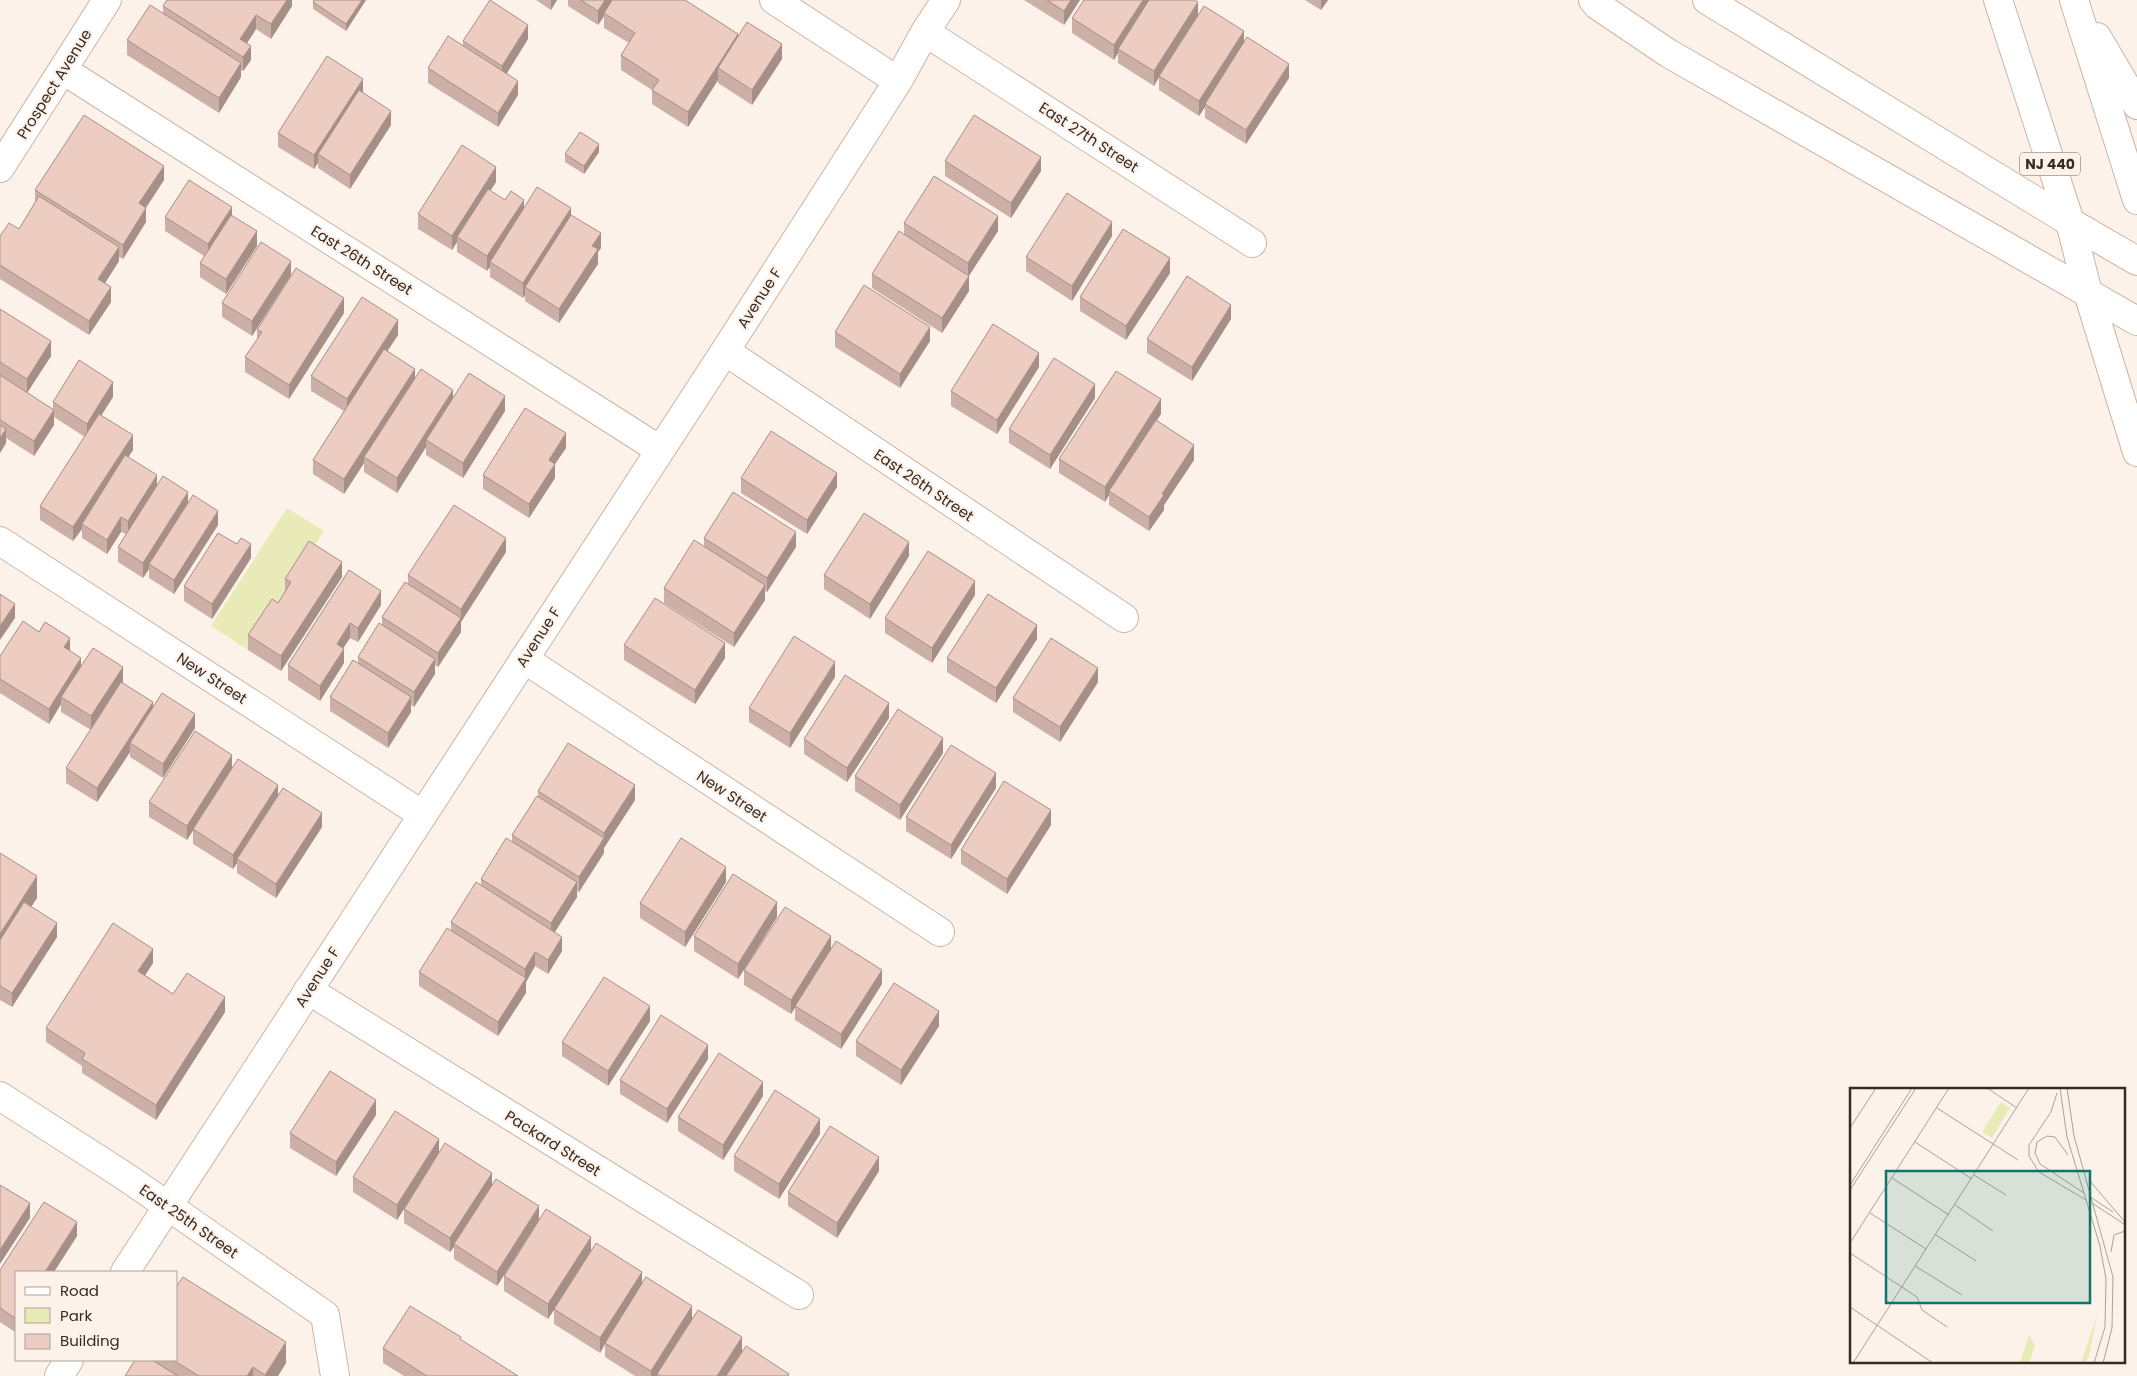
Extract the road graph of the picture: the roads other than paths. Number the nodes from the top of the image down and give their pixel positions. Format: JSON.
{"nodes":[{"id":1,"x":107,"y":0,"type":"edge"},
{"id":2,"x":774,"y":0,"type":"edge"},
{"id":3,"x":946,"y":0,"type":"edge"},
{"id":4,"x":1593,"y":0,"type":"edge"},
{"id":5,"x":1706,"y":0,"type":"edge"},
{"id":6,"x":1981,"y":0,"type":"edge"},
{"id":7,"x":1998,"y":0,"type":"edge"},
{"id":8,"x":2074,"y":0,"type":"edge"},
{"id":9,"x":2081,"y":0,"type":"edge"},
{"id":10,"x":925,"y":32,"type":"junction"},
{"id":11,"x":63,"y":70,"type":"junction"},
{"id":12,"x":898,"y":81,"type":"junction"},
{"id":13,"x":2137,"y":105,"type":"edge"},
{"id":14,"x":2031,"y":106,"type":"junction"},
{"id":15,"x":0,"y":168,"type":"edge"},
{"id":16,"x":2137,"y":200,"type":"edge"},
{"id":17,"x":2070,"y":222,"type":"junction"},
{"id":18,"x":1252,"y":243,"type":"dead end"},
{"id":19,"x":2137,"y":261,"type":"edge"},
{"id":20,"x":2088,"y":293,"type":"junction"},
{"id":21,"x":2137,"y":321,"type":"edge"},
{"id":22,"x":724,"y":351,"type":"junction"},
{"id":23,"x":660,"y":450,"type":"junction"},
{"id":24,"x":2137,"y":452,"type":"edge"},
{"id":25,"x":0,"y":542,"type":"edge"},
{"id":26,"x":1124,"y":618,"type":"dead end"},
{"id":27,"x":524,"y":659,"type":"junction"},
{"id":28,"x":423,"y":815,"type":"junction"},
{"id":29,"x":940,"y":932,"type":"dead end"},
{"id":30,"x":308,"y":990,"type":"junction"},
{"id":31,"x":0,"y":1096,"type":"edge"},
{"id":32,"x":168,"y":1206,"type":"junction"},
{"id":33,"x":126,"y":1271,"type":"edge"},
{"id":34,"x":799,"y":1295,"type":"dead end"},
{"id":35,"x":68,"y":1361,"type":"edge"},
{"id":36,"x":59,"y":1376,"type":"edge"},
{"id":37,"x":335,"y":1376,"type":"edge"}],
"edges":[{"from":1,"to":11,"type":"main road","name":"Prospect Avenue"},
{"from":2,"to":12,"type":"main road"},
{"from":3,"to":10,"type":"main road","name":"Avenue F"},
{"from":4,"to":20,"type":"main road"},
{"from":5,"to":17,"type":"main road"},
{"from":6,"to":14,"type":"main road"},
{"from":7,"to":14,"type":"main road","number":"NJ 440"},
{"from":8,"to":16,"type":"main road"},
{"from":9,"to":13,"type":"main road"},
{"from":10,"to":12,"type":"main road","name":"Avenue F"},
{"from":10,"to":18,"type":"main road","name":"East 27th Street"},
{"from":11,"to":15,"type":"main road","name":"Prospect Avenue"},
{"from":11,"to":23,"type":"main road","name":"East 26th Street"},
{"from":12,"to":22,"type":"main road","name":"Avenue F"},
{"from":14,"to":17,"type":"main road","number":"NJ 440"},
{"from":17,"to":19,"type":"main road"},
{"from":17,"to":20,"type":"main road","number":"NJ 440"},
{"from":20,"to":21,"type":"main road"},
{"from":20,"to":24,"type":"main road","number":"NJ 440"},
{"from":22,"to":23,"type":"main road","name":"Avenue F"},
{"from":22,"to":26,"type":"main road","name":"East 26th Street"},
{"from":23,"to":27,"type":"main road","name":"Avenue F"},
{"from":25,"to":28,"type":"main road","name":"New Street"},
{"from":27,"to":28,"type":"main road","name":"Avenue F"},
{"from":27,"to":29,"type":"main road","name":"New Street"},
{"from":28,"to":30,"type":"main road","name":"Avenue F"},
{"from":30,"to":32,"type":"main road","name":"Avenue F"},
{"from":30,"to":34,"type":"main road","name":"Packard Street"},
{"from":31,"to":32,"type":"main road","name":"East 25th Street"},
{"from":32,"to":33,"type":"main road","name":"Avenue F"},
{"from":32,"to":37,"type":"main road","name":"East 25th Street"},
{"from":35,"to":36,"type":"main road"}]}
